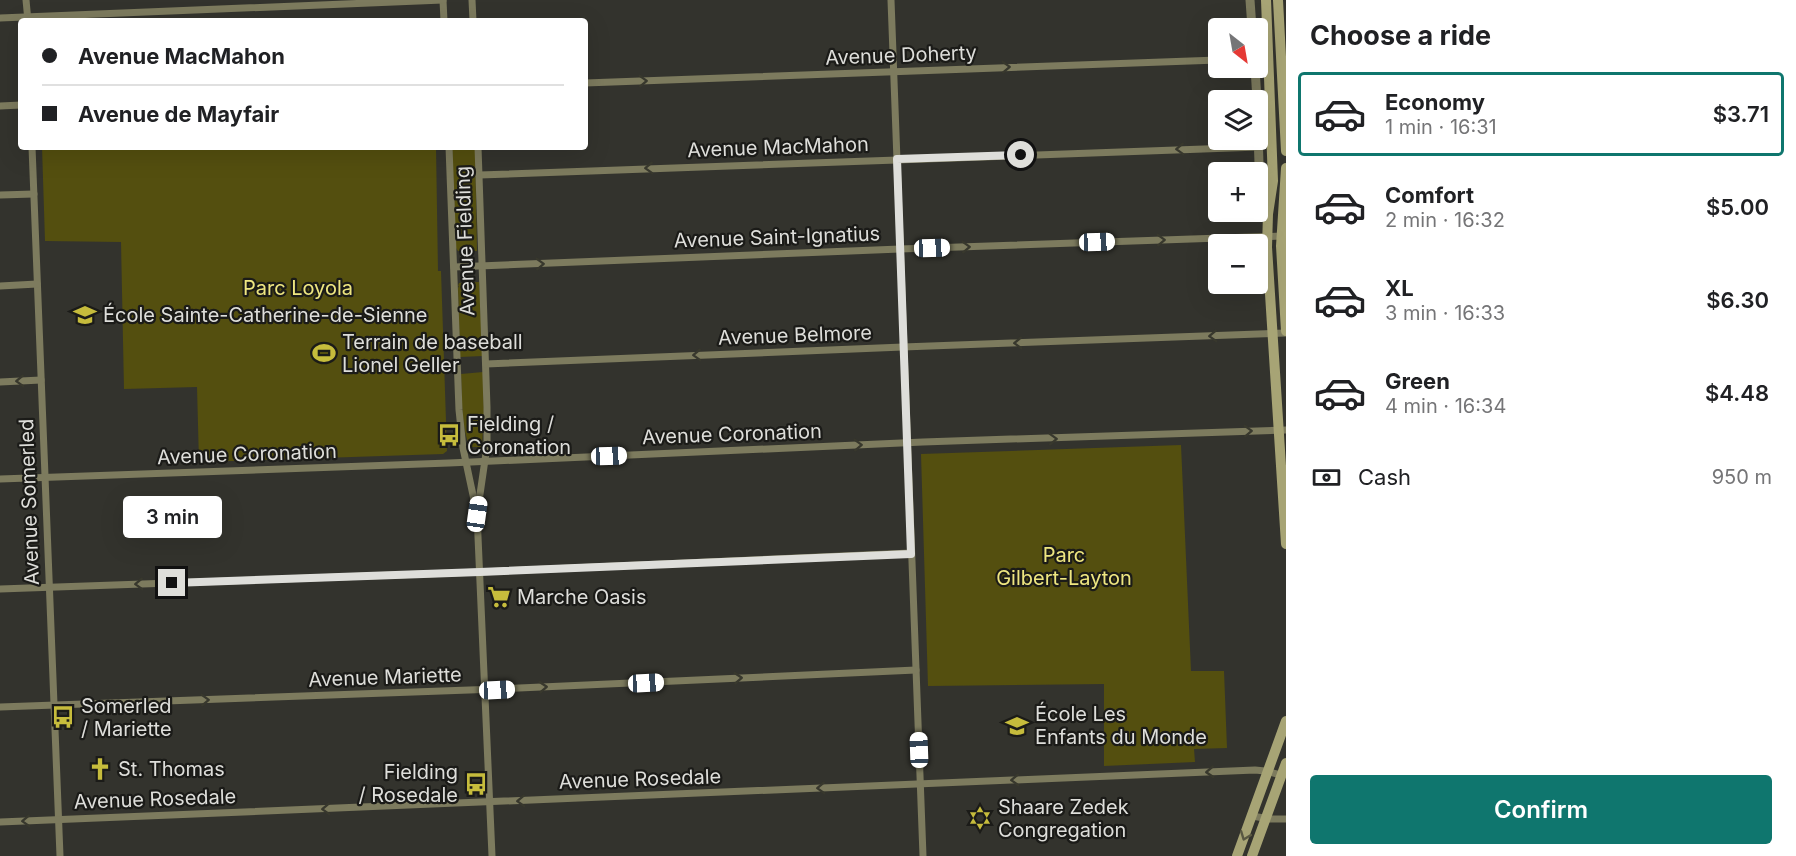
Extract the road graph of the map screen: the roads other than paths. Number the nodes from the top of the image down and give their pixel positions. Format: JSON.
{"nodes":[{"id":1,"x":26,"y":0,"type":"edge"},
{"id":2,"x":443,"y":0,"type":"edge"},
{"id":3,"x":472,"y":0,"type":"edge"},
{"id":4,"x":891,"y":0,"type":"edge"},
{"id":5,"x":1250,"y":0,"type":"edge"},
{"id":6,"x":1266,"y":0,"type":"edge"},
{"id":7,"x":1278,"y":0,"type":"edge"},
{"id":8,"x":0,"y":18,"type":"edge"},
{"id":9,"x":28,"y":18,"type":"edge"},
{"id":10,"x":50,"y":18,"type":"edge"},
{"id":11,"x":444,"y":18,"type":"edge"},
{"id":12,"x":473,"y":18,"type":"edge"},
{"id":13,"x":1251,"y":18,"type":"edge"},
{"id":14,"x":18,"y":19,"type":"edge"},
{"id":15,"x":1208,"y":60,"type":"edge"},
{"id":16,"x":893,"y":71,"type":"junction"},
{"id":17,"x":588,"y":84,"type":"edge"},
{"id":18,"x":18,"y":105,"type":"edge"},
{"id":19,"x":0,"y":106,"type":"edge"},
{"id":20,"x":1208,"y":149,"type":"edge"},
{"id":21,"x":32,"y":150,"type":"edge"},
{"id":22,"x":449,"y":150,"type":"edge"},
{"id":23,"x":478,"y":150,"type":"edge"},
{"id":24,"x":1286,"y":151,"type":"edge"},
{"id":25,"x":897,"y":159,"type":"junction"},
{"id":26,"x":1286,"y":168,"type":"edge"},
{"id":27,"x":479,"y":175,"type":"junction"},
{"id":28,"x":34,"y":194,"type":"junction"},
{"id":29,"x":0,"y":195,"type":"edge"},
{"id":30,"x":1268,"y":214,"type":"edge"},
{"id":31,"x":1268,"y":236,"type":"edge"},
{"id":32,"x":1282,"y":236,"type":"junction"},
{"id":33,"x":1208,"y":238,"type":"edge"},
{"id":34,"x":900,"y":249,"type":"junction"},
{"id":35,"x":1268,"y":256,"type":"edge"},
{"id":36,"x":482,"y":266,"type":"junction"},
{"id":37,"x":454,"y":267,"type":"junction"},
{"id":38,"x":37,"y":284,"type":"junction"},
{"id":39,"x":0,"y":286,"type":"edge"},
{"id":40,"x":1286,"y":332,"type":"edge"},
{"id":41,"x":1272,"y":334,"type":"junction"},
{"id":42,"x":903,"y":347,"type":"junction"},
{"id":43,"x":486,"y":364,"type":"junction"},
{"id":44,"x":41,"y":380,"type":"junction"},
{"id":45,"x":0,"y":382,"type":"edge"},
{"id":46,"x":1282,"y":430,"type":"edge"},
{"id":47,"x":908,"y":443,"type":"junction"},
{"id":48,"x":485,"y":461,"type":"junction"},
{"id":49,"x":466,"y":462,"type":"junction"},
{"id":50,"x":44,"y":477,"type":"junction"},
{"id":51,"x":0,"y":479,"type":"edge"},
{"id":52,"x":477,"y":514,"type":"junction"},
{"id":53,"x":1285,"y":529,"type":"edge"},
{"id":54,"x":1286,"y":544,"type":"edge"},
{"id":55,"x":911,"y":554,"type":"junction"},
{"id":56,"x":480,"y":572,"type":"junction"},
{"id":57,"x":49,"y":587,"type":"junction"},
{"id":58,"x":0,"y":589,"type":"edge"},
{"id":59,"x":916,"y":670,"type":"junction"},
{"id":60,"x":485,"y":690,"type":"junction"},
{"id":61,"x":54,"y":705,"type":"junction"},
{"id":62,"x":0,"y":707,"type":"edge"},
{"id":63,"x":1286,"y":721,"type":"edge"},
{"id":64,"x":1286,"y":763,"type":"edge"},
{"id":65,"x":1269,"y":772,"type":"junction"},
{"id":66,"x":1281,"y":775,"type":"junction"},
{"id":67,"x":920,"y":784,"type":"junction"},
{"id":68,"x":490,"y":802,"type":"junction"},
{"id":69,"x":1252,"y":816,"type":"junction"},
{"id":70,"x":1266,"y":819,"type":"junction"},
{"id":71,"x":1286,"y":819,"type":"edge"},
{"id":72,"x":58,"y":820,"type":"junction"},
{"id":73,"x":0,"y":822,"type":"edge"},
{"id":74,"x":60,"y":856,"type":"edge"},
{"id":75,"x":492,"y":856,"type":"edge"},
{"id":76,"x":923,"y":856,"type":"edge"},
{"id":77,"x":1237,"y":856,"type":"edge"},
{"id":78,"x":1252,"y":856,"type":"edge"}],
"edges":[{"from":1,"to":9,"type":"street"},
{"from":2,"to":10,"type":"street"},
{"from":2,"to":11,"type":"street"},
{"from":3,"to":12,"type":"street"},
{"from":4,"to":16,"type":"street"},
{"from":5,"to":13,"type":"street"},
{"from":6,"to":30,"type":"main road"},
{"from":7,"to":24,"type":"main road"},
{"from":8,"to":14,"type":"street"},
{"from":16,"to":15,"type":"street","name":"Avenue Doherty","one_way":true},
{"from":17,"to":16,"type":"street","name":"Avenue Doherty","one_way":true},
{"from":16,"to":25,"type":"street"},
{"from":18,"to":19,"type":"street"},
{"from":20,"to":25,"type":"street","name":"Avenue MacMahon","one_way":true},
{"from":21,"to":28,"type":"street","name":"Avenue Somerled"},
{"from":22,"to":37,"type":"street","name":"Avenue Fielding"},
{"from":23,"to":27,"type":"street","name":"Avenue Fielding"},
{"from":25,"to":27,"type":"street","name":"Avenue MacMahon","one_way":true},
{"from":25,"to":34,"type":"street"},
{"from":26,"to":32,"type":"main road"},
{"from":27,"to":36,"type":"street","name":"Avenue Fielding"},
{"from":28,"to":29,"type":"street"},
{"from":28,"to":38,"type":"street","name":"Avenue Somerled"},
{"from":31,"to":32,"type":"street","name":"Avenue Saint-Ignatius"},
{"from":32,"to":40,"type":"main road"},
{"from":34,"to":33,"type":"street","name":"Avenue Saint-Ignatius","one_way":true},
{"from":36,"to":34,"type":"street","name":"Avenue Saint-Ignatius","one_way":true},
{"from":34,"to":42,"type":"street"},
{"from":35,"to":41,"type":"main road"},
{"from":36,"to":37,"type":"street","name":"Avenue Saint-Ignatius"},
{"from":36,"to":43,"type":"street","name":"Avenue Fielding"},
{"from":37,"to":49,"type":"street","name":"Avenue Fielding"},
{"from":38,"to":39,"type":"street"},
{"from":38,"to":44,"type":"street","name":"Avenue Somerled"},
{"from":40,"to":41,"type":"street","name":"Avenue Belmore"},
{"from":41,"to":42,"type":"street","name":"Avenue Belmore","one_way":true},
{"from":41,"to":46,"type":"main road"},
{"from":42,"to":43,"type":"street","name":"Avenue Belmore","one_way":true},
{"from":42,"to":47,"type":"street"},
{"from":43,"to":48,"type":"street","name":"Avenue Fielding"},
{"from":44,"to":45,"type":"street","one_way":true},
{"from":44,"to":50,"type":"street","name":"Avenue Somerled"},
{"from":47,"to":46,"type":"street","name":"Avenue Coronation","one_way":true},
{"from":46,"to":53,"type":"main road"},
{"from":48,"to":47,"type":"street","name":"Avenue Coronation","one_way":true},
{"from":47,"to":55,"type":"street"},
{"from":48,"to":49,"type":"street","name":"Avenue Coronation"},
{"from":48,"to":52,"type":"street","name":"Avenue Fielding"},
{"from":49,"to":50,"type":"street","name":"Avenue Coronation"},
{"from":49,"to":52,"type":"street","name":"Avenue Fielding"},
{"from":50,"to":51,"type":"street","name":"Avenue Coronation"},
{"from":50,"to":57,"type":"street","name":"Avenue Somerled"},
{"from":52,"to":56,"type":"street","name":"Avenue Fielding"},
{"from":53,"to":54,"type":"main road"},
{"from":55,"to":56,"type":"street"},
{"from":55,"to":59,"type":"street"},
{"from":56,"to":57,"type":"street","one_way":true},
{"from":56,"to":60,"type":"street","name":"Avenue Fielding"},
{"from":57,"to":58,"type":"street"},
{"from":57,"to":61,"type":"street","name":"Avenue Somerled"},
{"from":60,"to":59,"type":"street","name":"Avenue Mariette","one_way":true},
{"from":59,"to":67,"type":"street"},
{"from":61,"to":60,"type":"street","name":"Avenue Mariette","one_way":true},
{"from":60,"to":68,"type":"street","name":"Avenue Fielding"},
{"from":61,"to":62,"type":"street","name":"Avenue Mariette"},
{"from":61,"to":72,"type":"street","name":"Avenue Somerled"},
{"from":63,"to":65,"type":"main road"},
{"from":64,"to":66,"type":"main road"},
{"from":65,"to":66,"type":"street","name":"Avenue Rosedale"},
{"from":65,"to":67,"type":"street","name":"Avenue Rosedale","one_way":true},
{"from":65,"to":69,"type":"main road"},
{"from":66,"to":70,"type":"main road"},
{"from":67,"to":68,"type":"street","name":"Avenue Rosedale","one_way":true},
{"from":67,"to":76,"type":"street"},
{"from":68,"to":72,"type":"street","name":"Avenue Rosedale","one_way":true},
{"from":68,"to":75,"type":"street","name":"Avenue Fielding"},
{"from":69,"to":70,"type":"street"},
{"from":69,"to":77,"type":"main road","one_way":true},
{"from":70,"to":71,"type":"street"},
{"from":70,"to":78,"type":"main road"},
{"from":72,"to":73,"type":"street","name":"Avenue Rosedale","one_way":true},
{"from":72,"to":74,"type":"street","name":"Avenue Somerled"}]}
